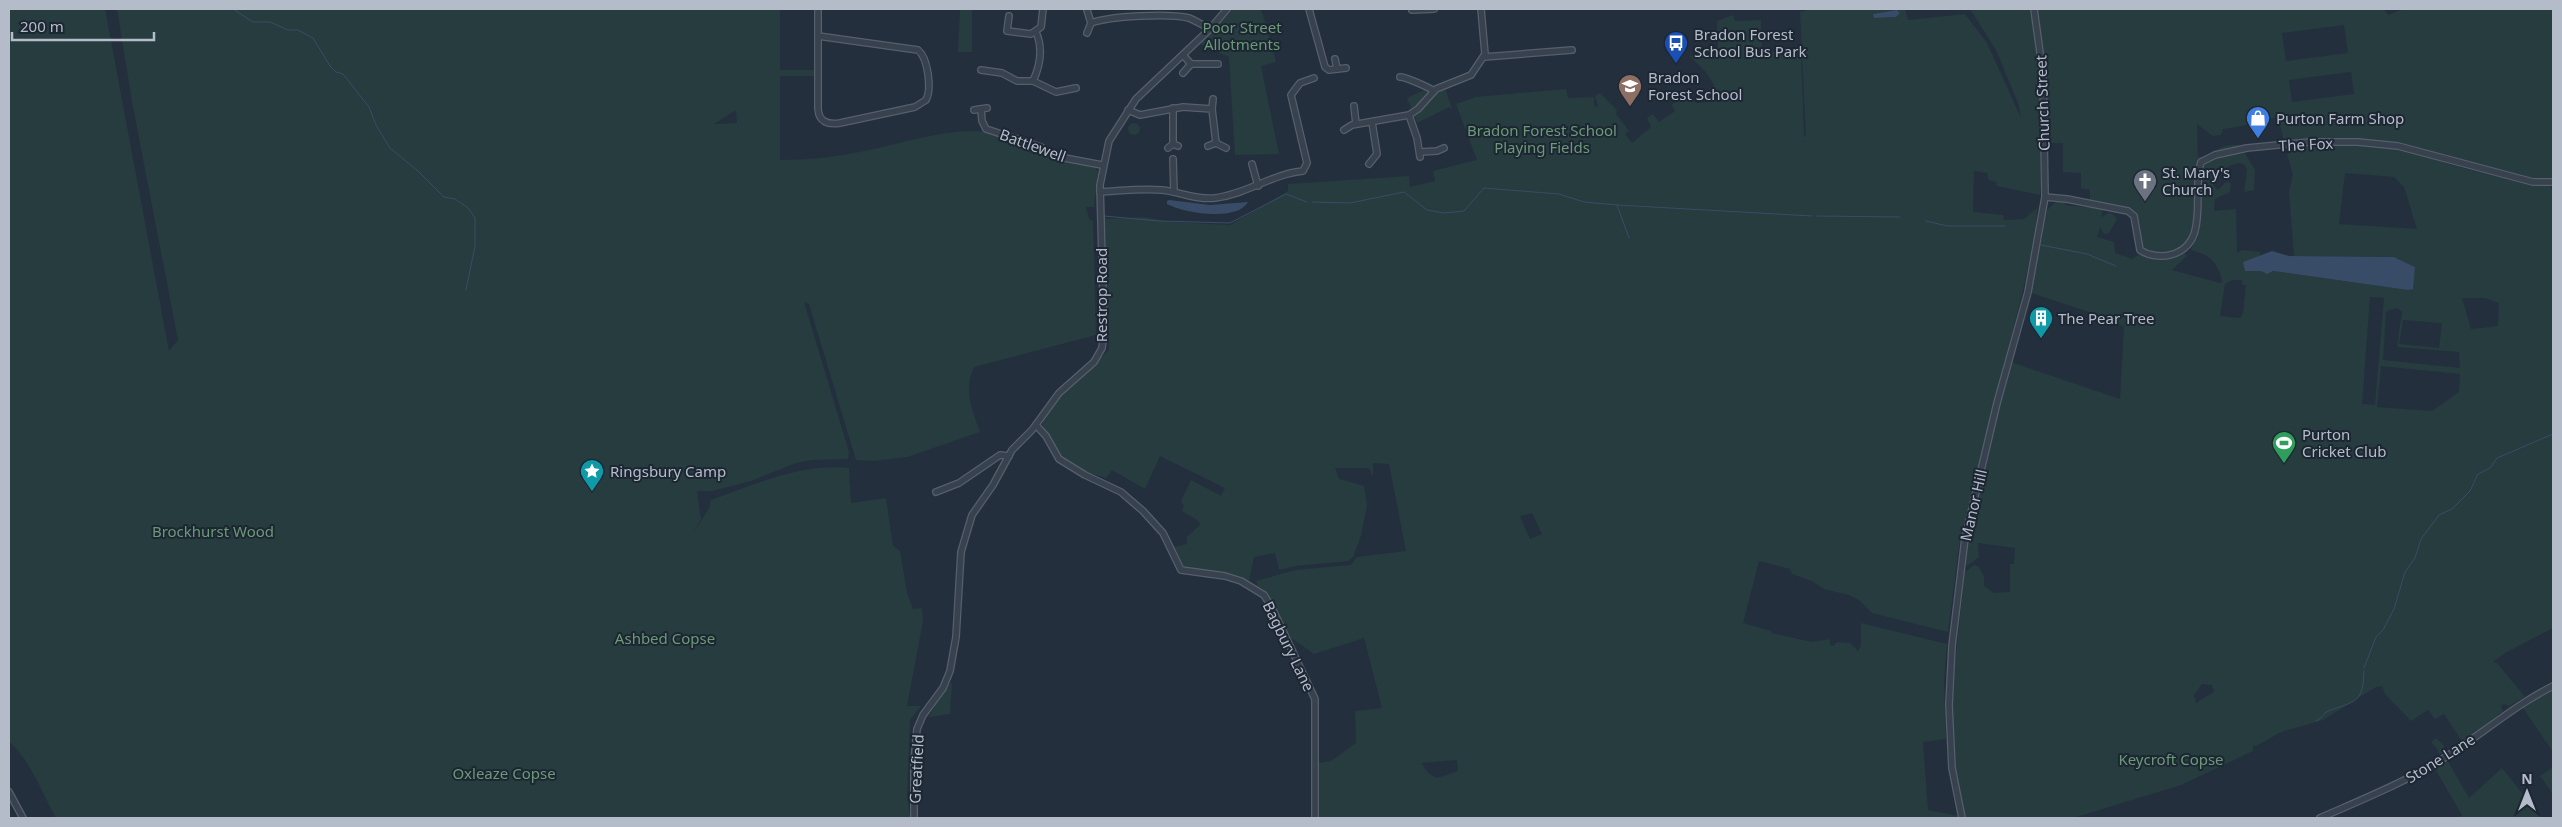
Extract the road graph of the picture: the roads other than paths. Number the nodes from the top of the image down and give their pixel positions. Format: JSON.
{"nodes":[{"id":1,"x":818,"y":9,"type":"edge"},
{"id":2,"x":1044,"y":9,"type":"edge"},
{"id":3,"x":1228,"y":9,"type":"edge"},
{"id":4,"x":1309,"y":9,"type":"edge"},
{"id":5,"x":1434,"y":9,"type":"edge"},
{"id":6,"x":1481,"y":9,"type":"edge"},
{"id":7,"x":2034,"y":9,"type":"edge"},
{"id":8,"x":1087,"y":10,"type":"edge"},
{"id":9,"x":1412,"y":10,"type":"dead end"},
{"id":10,"x":1009,"y":16,"type":"dead end"},
{"id":11,"x":1091,"y":23,"type":"junction"},
{"id":12,"x":1210,"y":29,"type":"junction"},
{"id":13,"x":1036,"y":32,"type":"junction"},
{"id":14,"x":1087,"y":33,"type":"dead end"},
{"id":15,"x":818,"y":36,"type":"junction"},
{"id":16,"x":1572,"y":50,"type":"dead end"},
{"id":17,"x":1183,"y":55,"type":"junction"},
{"id":18,"x":1484,"y":57,"type":"junction"},
{"id":19,"x":1335,"y":58,"type":"dead end"},
{"id":20,"x":1191,"y":64,"type":"junction"},
{"id":21,"x":1218,"y":64,"type":"dead end"},
{"id":22,"x":1346,"y":68,"type":"dead end"},
{"id":23,"x":1337,"y":69,"type":"junction"},
{"id":24,"x":984,"y":72,"type":"dead end"},
{"id":25,"x":1182,"y":73,"type":"dead end"},
{"id":26,"x":1400,"y":77,"type":"dead end"},
{"id":27,"x":1314,"y":78,"type":"dead end"},
{"id":28,"x":1033,"y":82,"type":"junction"},
{"id":29,"x":1072,"y":91,"type":"dead end"},
{"id":30,"x":1434,"y":91,"type":"junction"},
{"id":31,"x":1213,"y":99,"type":"dead end"},
{"id":32,"x":1354,"y":106,"type":"dead end"},
{"id":33,"x":1173,"y":108,"type":"junction"},
{"id":34,"x":980,"y":109,"type":"dead end"},
{"id":35,"x":1212,"y":109,"type":"junction"},
{"id":36,"x":1128,"y":110,"type":"junction"},
{"id":37,"x":1409,"y":115,"type":"junction"},
{"id":38,"x":1372,"y":122,"type":"junction"},
{"id":39,"x":1356,"y":124,"type":"junction"},
{"id":40,"x":1344,"y":130,"type":"dead end"},
{"id":41,"x":1216,"y":143,"type":"junction"},
{"id":42,"x":1173,"y":146,"type":"dead end"},
{"id":43,"x":1208,"y":146,"type":"dead end"},
{"id":44,"x":1226,"y":148,"type":"dead end"},
{"id":45,"x":1444,"y":148,"type":"dead end"},
{"id":46,"x":1173,"y":159,"type":"dead end"},
{"id":47,"x":1252,"y":164,"type":"dead end"},
{"id":48,"x":1369,"y":164,"type":"dead end"},
{"id":49,"x":1102,"y":165,"type":"junction"},
{"id":50,"x":2553,"y":182,"type":"edge"},
{"id":51,"x":1258,"y":186,"type":"junction"},
{"id":52,"x":1100,"y":192,"type":"junction"},
{"id":53,"x":1174,"y":192,"type":"junction"},
{"id":54,"x":2044,"y":197,"type":"junction"},
{"id":55,"x":1036,"y":425,"type":"junction"},
{"id":56,"x":1009,"y":456,"type":"junction"},
{"id":57,"x":936,"y":492,"type":"dead end"},
{"id":58,"x":958,"y":580,"type":"joint"},
{"id":59,"x":2553,"y":686,"type":"edge"},
{"id":60,"x":9,"y":792,"type":"edge"},
{"id":61,"x":23,"y":818,"type":"edge"},
{"id":62,"x":914,"y":818,"type":"edge"},
{"id":63,"x":1315,"y":818,"type":"edge"},
{"id":64,"x":1962,"y":818,"type":"edge"},
{"id":65,"x":2320,"y":818,"type":"edge"}],
"edges":[{"from":1,"to":15,"type":"street"},
{"from":2,"to":13,"type":"street"},
{"from":3,"to":12,"type":"street","name":"Restrop Road"},
{"from":4,"to":23,"type":"street"},
{"from":5,"to":9,"type":"street"},
{"from":6,"to":18,"type":"street"},
{"from":7,"to":54,"type":"street","name":"Church Street"},
{"from":8,"to":11,"type":"street"},
{"from":10,"to":13,"type":"street"},
{"from":11,"to":12,"type":"street"},
{"from":11,"to":14,"type":"street"},
{"from":12,"to":17,"type":"street","name":"Restrop Road"},
{"from":13,"to":28,"type":"street"},
{"from":15,"to":15,"type":"street"},
{"from":16,"to":18,"type":"street"},
{"from":17,"to":20,"type":"street"},
{"from":17,"to":36,"type":"street","name":"Restrop Road"},
{"from":18,"to":30,"type":"street"},
{"from":19,"to":23,"type":"street"},
{"from":20,"to":21,"type":"street"},
{"from":20,"to":25,"type":"street"},
{"from":22,"to":23,"type":"street"},
{"from":24,"to":28,"type":"street"},
{"from":26,"to":30,"type":"street"},
{"from":27,"to":51,"type":"street"},
{"from":28,"to":29,"type":"street"},
{"from":30,"to":37,"type":"street"},
{"from":31,"to":35,"type":"street"},
{"from":32,"to":39,"type":"street"},
{"from":33,"to":35,"type":"street"},
{"from":33,"to":36,"type":"street"},
{"from":33,"to":42,"type":"street"},
{"from":34,"to":49,"type":"street","name":"Battlewell"},
{"from":35,"to":41,"type":"street"},
{"from":36,"to":49,"type":"street","name":"Restrop Road"},
{"from":37,"to":38,"type":"street"},
{"from":37,"to":45,"type":"street"},
{"from":38,"to":39,"type":"street"},
{"from":38,"to":48,"type":"street"},
{"from":39,"to":40,"type":"street"},
{"from":41,"to":43,"type":"street"},
{"from":41,"to":44,"type":"street"},
{"from":46,"to":53,"type":"street"},
{"from":47,"to":51,"type":"street"},
{"from":49,"to":52,"type":"street","name":"Restrop Road"},
{"from":50,"to":54,"type":"street","name":"The Fox"},
{"from":51,"to":53,"type":"street"},
{"from":52,"to":53,"type":"street"},
{"from":52,"to":55,"type":"street","name":"Restrop Road"},
{"from":54,"to":64,"type":"street","name":"Manor Hill"},
{"from":55,"to":56,"type":"street","name":"Restrop Road"},
{"from":55,"to":63,"type":"street","name":"Bagbury Lane"},
{"from":56,"to":57,"type":"street"},
{"from":56,"to":58,"type":"street","name":"Restrop Road"},
{"from":58,"to":62,"type":"street","name":"Greatfield"},
{"from":59,"to":65,"type":"street","name":"Stone Lane"},
{"from":60,"to":61,"type":"street"}]}
